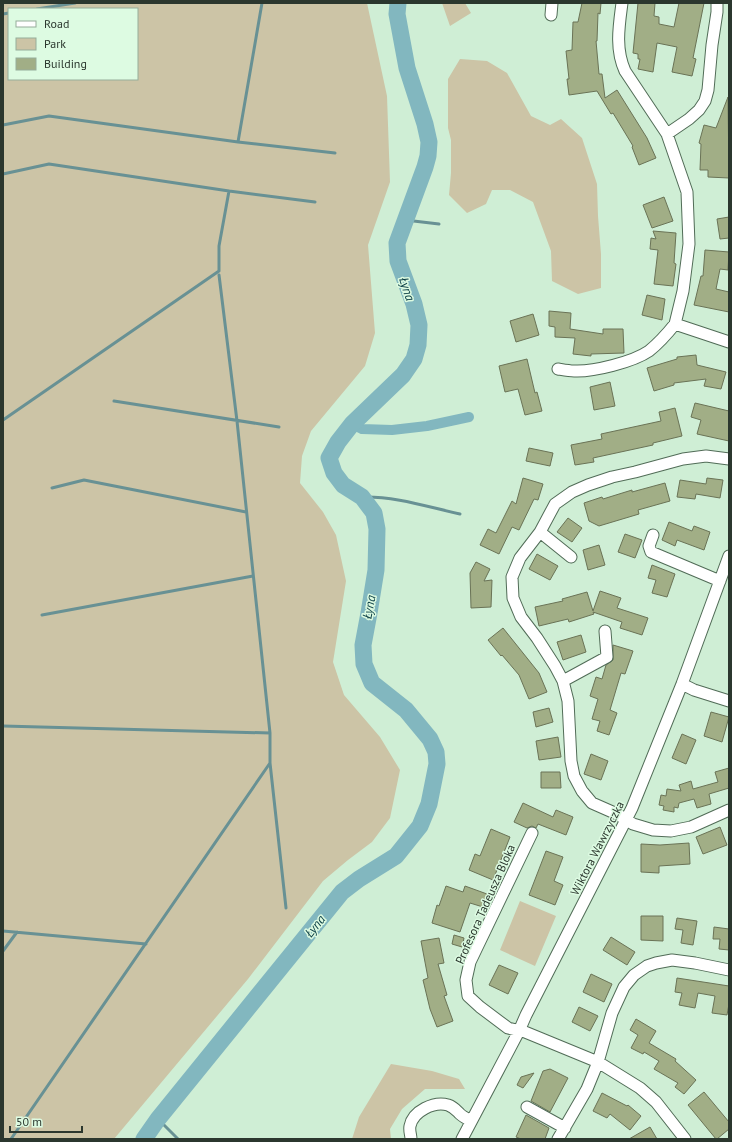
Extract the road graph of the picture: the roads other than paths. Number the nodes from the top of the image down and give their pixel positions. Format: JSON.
{"nodes":[{"id":1,"x":552,"y":3,"type":"edge"},
{"id":2,"x":622,"y":3,"type":"edge"},
{"id":3,"x":717,"y":3,"type":"edge"},
{"id":4,"x":551,"y":14,"type":"dead end"},
{"id":5,"x":667,"y":134,"type":"junction"},
{"id":6,"x":675,"y":324,"type":"junction"},
{"id":7,"x":729,"y":342,"type":"edge"},
{"id":8,"x":558,"y":369,"type":"dead end"},
{"id":9,"x":729,"y":459,"type":"edge"},
{"id":10,"x":540,"y":532,"type":"junction"},
{"id":11,"x":653,"y":535,"type":"dead end"},
{"id":12,"x":729,"y":556,"type":"edge"},
{"id":13,"x":571,"y":557,"type":"dead end"},
{"id":14,"x":720,"y":581,"type":"junction"},
{"id":15,"x":605,"y":631,"type":"dead end"},
{"id":16,"x":562,"y":681,"type":"junction"},
{"id":17,"x":682,"y":684,"type":"junction"},
{"id":18,"x":729,"y":701,"type":"edge"},
{"id":19,"x":729,"y":810,"type":"edge"},
{"id":20,"x":626,"y":820,"type":"junction"},
{"id":21,"x":532,"y":833,"type":"dead end"},
{"id":22,"x":729,"y":970,"type":"edge"},
{"id":23,"x":519,"y":1031,"type":"junction"},
{"id":24,"x":598,"y":1062,"type":"junction"},
{"id":25,"x":527,"y":1107,"type":"dead end"},
{"id":26,"x":471,"y":1122,"type":"junction"},
{"id":27,"x":565,"y":1128,"type":"junction"},
{"id":28,"x":411,"y":1139,"type":"edge"},
{"id":29,"x":462,"y":1139,"type":"edge"},
{"id":30,"x":558,"y":1139,"type":"edge"},
{"id":31,"x":684,"y":1139,"type":"edge"}],
"edges":[{"from":1,"to":4,"type":"street"},
{"from":2,"to":5,"type":"street"},
{"from":3,"to":5,"type":"street"},
{"from":5,"to":6,"type":"street"},
{"from":6,"to":7,"type":"street"},
{"from":6,"to":8,"type":"street"},
{"from":9,"to":10,"type":"street"},
{"from":10,"to":13,"type":"street"},
{"from":10,"to":16,"type":"street"},
{"from":11,"to":14,"type":"street"},
{"from":12,"to":14,"type":"street","name":"Wiktora Wawrzyczka"},
{"from":14,"to":17,"type":"street","name":"Wiktora Wawrzyczka"},
{"from":15,"to":16,"type":"street"},
{"from":16,"to":20,"type":"street"},
{"from":17,"to":18,"type":"street"},
{"from":17,"to":20,"type":"street","name":"Wiktora Wawrzyczka"},
{"from":19,"to":20,"type":"street"},
{"from":20,"to":23,"type":"street","name":"Wiktora Wawrzyczka"},
{"from":21,"to":23,"type":"street","name":"Profesora Tadeusza Bloka"},
{"from":22,"to":24,"type":"street"},
{"from":23,"to":24,"type":"street","name":"Profesora Tadeusza Bloka"},
{"from":23,"to":26,"type":"street","name":"Wiktora Wawrzyczka"},
{"from":24,"to":27,"type":"street"},
{"from":24,"to":31,"type":"street","name":"Profesora Tadeusza Bloka"},
{"from":25,"to":27,"type":"street"},
{"from":26,"to":28,"type":"street"},
{"from":26,"to":29,"type":"street","name":"Wiktora Wawrzyczka"},
{"from":27,"to":30,"type":"street"}]}
